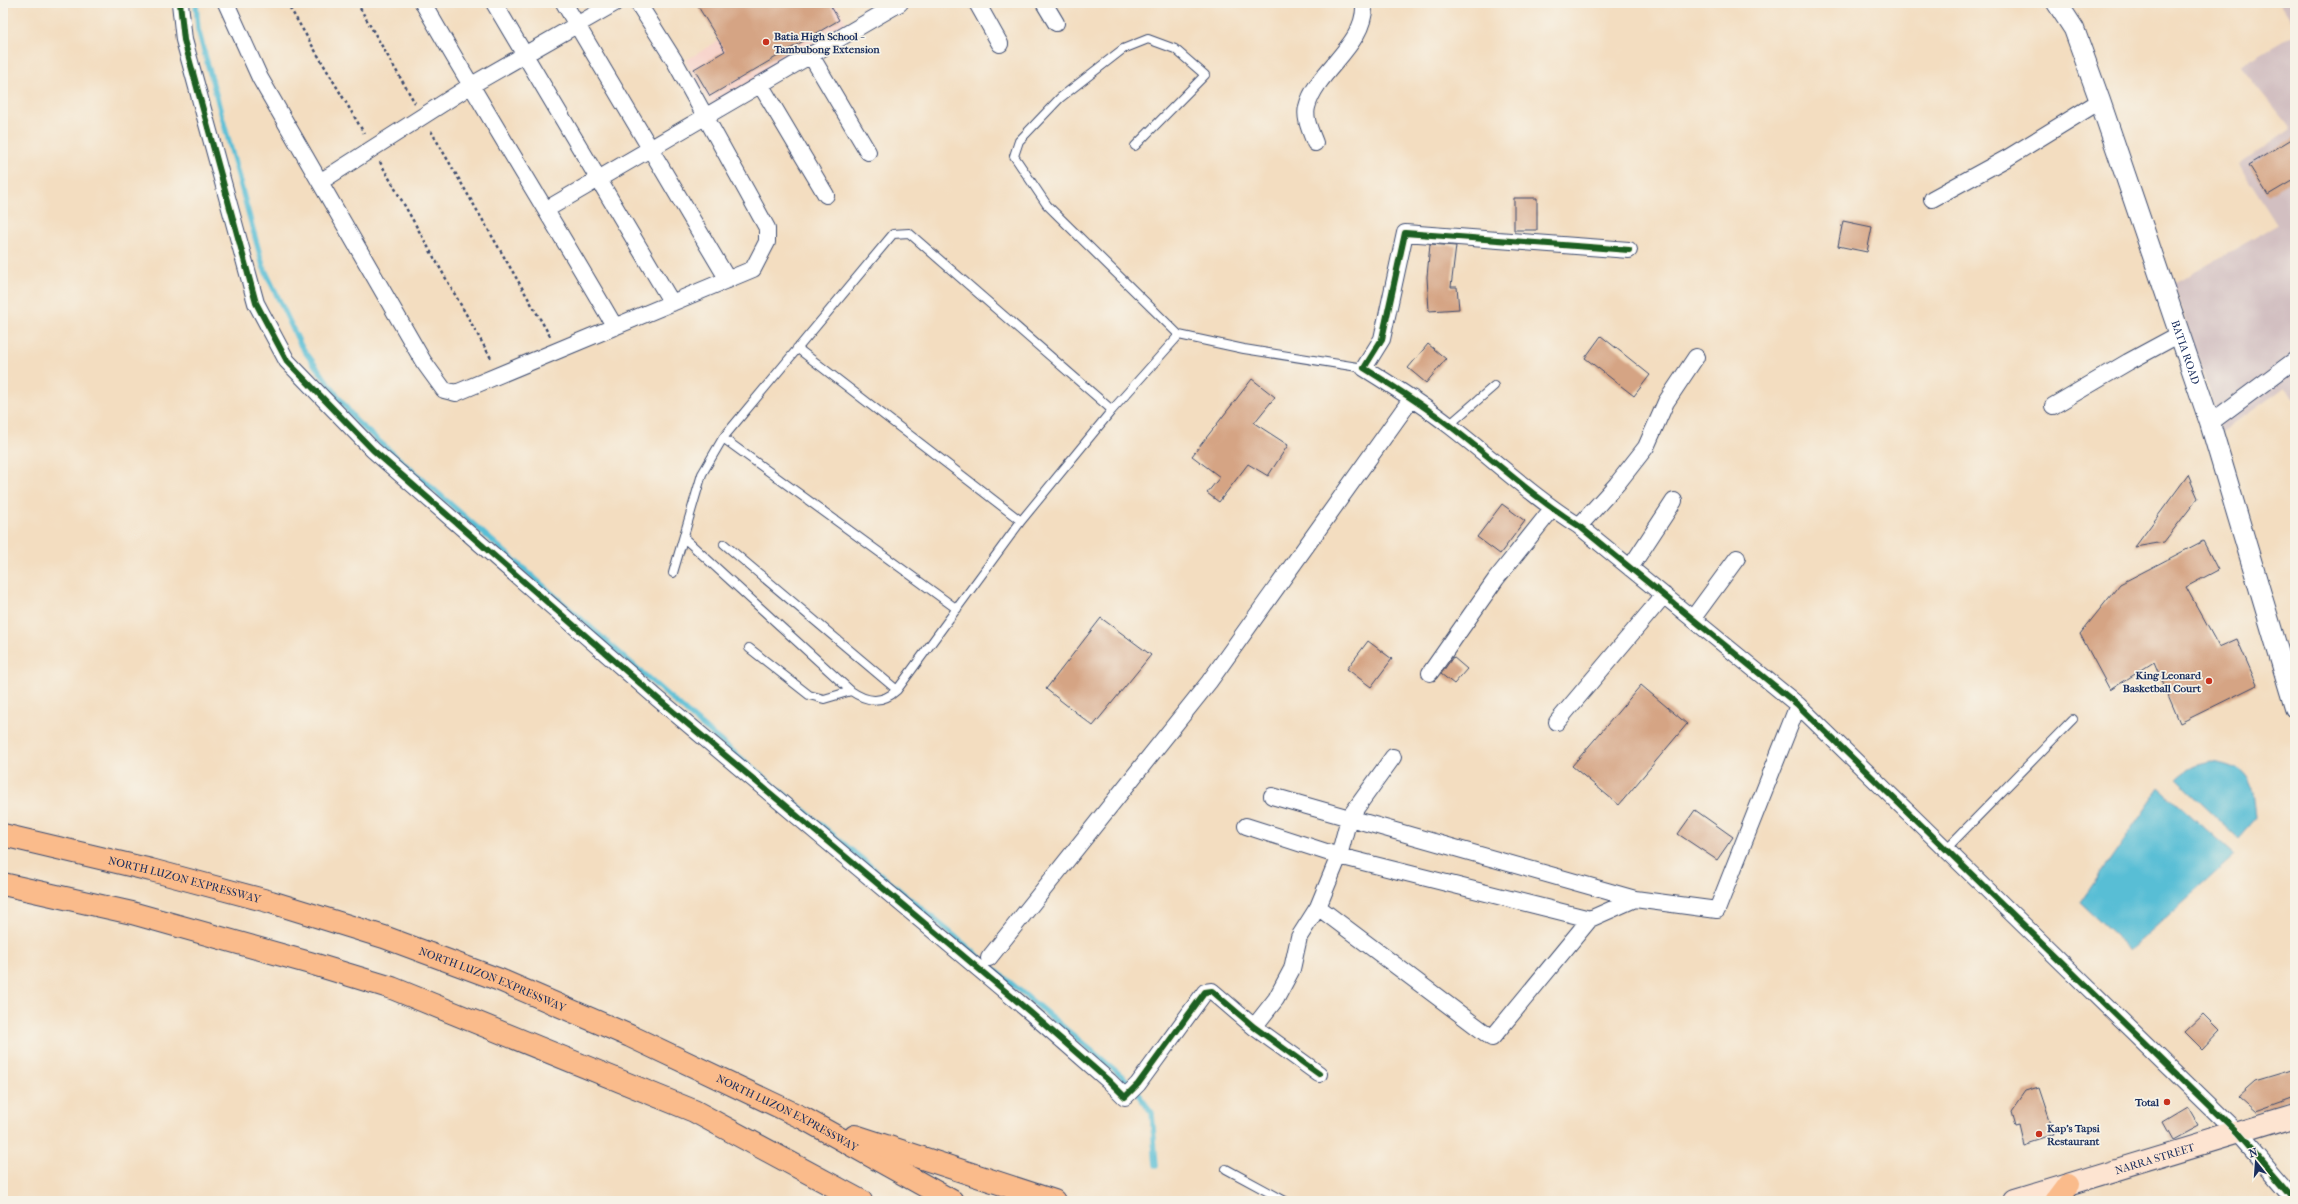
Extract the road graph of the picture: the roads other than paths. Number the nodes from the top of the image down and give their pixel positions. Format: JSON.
{"nodes":[{"id":1,"x":180,"y":3,"type":"edge"},
{"id":2,"x":226,"y":3,"type":"edge"},
{"id":3,"x":423,"y":3,"type":"edge"},
{"id":4,"x":494,"y":3,"type":"edge"},
{"id":5,"x":564,"y":3,"type":"edge"},
{"id":6,"x":615,"y":3,"type":"edge"},
{"id":7,"x":638,"y":3,"type":"edge"},
{"id":8,"x":900,"y":3,"type":"edge"},
{"id":9,"x":977,"y":3,"type":"edge"},
{"id":10,"x":1044,"y":3,"type":"edge"},
{"id":11,"x":1364,"y":3,"type":"edge"},
{"id":12,"x":2057,"y":3,"type":"edge"},
{"id":13,"x":1056,"y":23,"type":"dead end"},
{"id":14,"x":577,"y":24,"type":"junction"},
{"id":15,"x":1000,"y":44,"type":"dead end"},
{"id":16,"x":526,"y":54,"type":"junction"},
{"id":17,"x":810,"y":54,"type":"junction"},
{"id":18,"x":760,"y":84,"type":"junction"},
{"id":19,"x":470,"y":86,"type":"junction"},
{"id":20,"x":2100,"y":101,"type":"junction"},
{"id":21,"x":705,"y":118,"type":"junction"},
{"id":22,"x":1315,"y":143,"type":"dead end"},
{"id":23,"x":1135,"y":146,"type":"dead end"},
{"id":24,"x":650,"y":149,"type":"junction"},
{"id":25,"x":868,"y":152,"type":"dead end"},
{"id":26,"x":599,"y":179,"type":"junction"},
{"id":27,"x":320,"y":182,"type":"junction"},
{"id":28,"x":826,"y":195,"type":"dead end"},
{"id":29,"x":1932,"y":199,"type":"dead end"},
{"id":30,"x":547,"y":209,"type":"junction"},
{"id":31,"x":1628,"y":250,"type":"dead end"},
{"id":32,"x":728,"y":280,"type":"junction"},
{"id":33,"x":672,"y":304,"type":"junction"},
{"id":34,"x":615,"y":327,"type":"junction"},
{"id":35,"x":1179,"y":335,"type":"junction"},
{"id":36,"x":2178,"y":335,"type":"junction"},
{"id":37,"x":797,"y":348,"type":"junction"},
{"id":38,"x":1696,"y":357,"type":"dead end"},
{"id":39,"x":2295,"y":360,"type":"edge"},
{"id":40,"x":1364,"y":368,"type":"junction"},
{"id":41,"x":1494,"y":386,"type":"dead end"},
{"id":42,"x":1412,"y":398,"type":"junction"},
{"id":43,"x":2053,"y":406,"type":"dead end"},
{"id":44,"x":1112,"y":410,"type":"junction"},
{"id":45,"x":2210,"y":423,"type":"junction"},
{"id":46,"x":1449,"y":425,"type":"junction"},
{"id":47,"x":723,"y":438,"type":"junction"},
{"id":48,"x":1674,"y":501,"type":"dead end"},
{"id":49,"x":1552,"y":509,"type":"junction"},
{"id":50,"x":1021,"y":521,"type":"junction"},
{"id":51,"x":1579,"y":526,"type":"junction"},
{"id":52,"x":684,"y":538,"type":"junction"},
{"id":53,"x":724,"y":544,"type":"dead end"},
{"id":54,"x":1737,"y":558,"type":"dead end"},
{"id":55,"x":1630,"y":568,"type":"junction"},
{"id":56,"x":673,"y":574,"type":"dead end"},
{"id":57,"x":1664,"y":595,"type":"junction"},
{"id":58,"x":957,"y":609,"type":"junction"},
{"id":59,"x":1693,"y":618,"type":"junction"},
{"id":60,"x":749,"y":648,"type":"dead end"},
{"id":61,"x":1430,"y":673,"type":"dead end"},
{"id":62,"x":897,"y":690,"type":"junction"},
{"id":63,"x":851,"y":691,"type":"junction"},
{"id":64,"x":1798,"y":705,"type":"junction"},
{"id":65,"x":2295,"y":708,"type":"edge"},
{"id":66,"x":2073,"y":719,"type":"dead end"},
{"id":67,"x":1557,"y":722,"type":"dead end"},
{"id":68,"x":1393,"y":757,"type":"dead end"},
{"id":69,"x":1272,"y":796,"type":"dead end"},
{"id":70,"x":1349,"y":818,"type":"junction"},
{"id":71,"x":1246,"y":826,"type":"dead end"},
{"id":72,"x":3,"y":835,"type":"edge"},
{"id":73,"x":1946,"y":848,"type":"junction"},
{"id":74,"x":1338,"y":856,"type":"junction"},
{"id":75,"x":3,"y":884,"type":"edge"},
{"id":76,"x":1635,"y":899,"type":"junction"},
{"id":77,"x":1318,"y":908,"type":"junction"},
{"id":78,"x":1590,"y":919,"type":"junction"},
{"id":79,"x":989,"y":958,"type":"dead end"},
{"id":80,"x":1254,"y":1027,"type":"junction"},
{"id":81,"x":1319,"y":1074,"type":"dead end"},
{"id":82,"x":2295,"y":1116,"type":"edge"},
{"id":83,"x":804,"y":1118,"type":"junction"},
{"id":84,"x":2238,"y":1134,"type":"junction"},
{"id":85,"x":1226,"y":1169,"type":"dead end"},
{"id":86,"x":2064,"y":1196,"type":"edge"},
{"id":87,"x":2295,"y":1200,"type":"edge"},
{"id":88,"x":861,"y":1201,"type":"edge"},
{"id":89,"x":952,"y":1201,"type":"edge"},
{"id":90,"x":1054,"y":1201,"type":"edge"},
{"id":91,"x":1285,"y":1201,"type":"edge"},
{"id":92,"x":2015,"y":1201,"type":"edge"}],
"edges":[{"from":1,"to":80,"type":"street"},
{"from":2,"to":27,"type":"street"},
{"from":3,"to":19,"type":"street"},
{"from":4,"to":16,"type":"street"},
{"from":5,"to":14,"type":"street"},
{"from":6,"to":14,"type":"street"},
{"from":7,"to":21,"type":"street"},
{"from":8,"to":17,"type":"street"},
{"from":9,"to":15,"type":"street"},
{"from":10,"to":13,"type":"street"},
{"from":11,"to":22,"type":"street"},
{"from":12,"to":20,"type":"street","name":"BATIA ROAD"},
{"from":14,"to":16,"type":"street"},
{"from":14,"to":24,"type":"street"},
{"from":16,"to":19,"type":"street"},
{"from":16,"to":26,"type":"street"},
{"from":17,"to":18,"type":"street"},
{"from":17,"to":25,"type":"street"},
{"from":18,"to":21,"type":"street"},
{"from":18,"to":28,"type":"street"},
{"from":19,"to":27,"type":"street"},
{"from":19,"to":30,"type":"street"},
{"from":20,"to":29,"type":"street"},
{"from":20,"to":36,"type":"street","name":"BATIA ROAD"},
{"from":21,"to":24,"type":"street"},
{"from":21,"to":32,"type":"street"},
{"from":23,"to":35,"type":"lane"},
{"from":24,"to":26,"type":"street"},
{"from":24,"to":32,"type":"street"},
{"from":26,"to":30,"type":"street"},
{"from":26,"to":33,"type":"street"},
{"from":27,"to":34,"type":"street"},
{"from":30,"to":34,"type":"street"},
{"from":31,"to":40,"type":"street"},
{"from":32,"to":33,"type":"street"},
{"from":33,"to":34,"type":"street"},
{"from":35,"to":40,"type":"lane"},
{"from":35,"to":44,"type":"lane"},
{"from":36,"to":43,"type":"street"},
{"from":36,"to":45,"type":"street","name":"BATIA ROAD"},
{"from":37,"to":44,"type":"lane"},
{"from":37,"to":47,"type":"lane"},
{"from":37,"to":50,"type":"lane"},
{"from":38,"to":51,"type":"street"},
{"from":39,"to":45,"type":"street"},
{"from":40,"to":42,"type":"street"},
{"from":41,"to":46,"type":"lane"},
{"from":42,"to":46,"type":"street"},
{"from":42,"to":79,"type":"street"},
{"from":44,"to":50,"type":"lane"},
{"from":45,"to":65,"type":"street","name":"BATIA ROAD"},
{"from":46,"to":49,"type":"street"},
{"from":47,"to":52,"type":"lane"},
{"from":47,"to":58,"type":"lane"},
{"from":48,"to":55,"type":"street"},
{"from":49,"to":51,"type":"street"},
{"from":49,"to":61,"type":"street"},
{"from":50,"to":58,"type":"lane"},
{"from":51,"to":55,"type":"street"},
{"from":52,"to":56,"type":"lane"},
{"from":52,"to":63,"type":"lane"},
{"from":53,"to":62,"type":"lane"},
{"from":54,"to":59,"type":"street"},
{"from":55,"to":57,"type":"street"},
{"from":57,"to":59,"type":"street"},
{"from":57,"to":67,"type":"street"},
{"from":58,"to":62,"type":"lane"},
{"from":59,"to":64,"type":"street"},
{"from":60,"to":63,"type":"lane"},
{"from":62,"to":63,"type":"lane"},
{"from":64,"to":73,"type":"street"},
{"from":64,"to":76,"type":"street"},
{"from":66,"to":73,"type":"lane"},
{"from":68,"to":70,"type":"street"},
{"from":69,"to":70,"type":"street"},
{"from":70,"to":74,"type":"street"},
{"from":70,"to":76,"type":"street"},
{"from":71,"to":74,"type":"street"},
{"from":72,"to":83,"type":"highway","name":"NORTH LUZON EXPRESSWAY"},
{"from":73,"to":84,"type":"street"},
{"from":74,"to":77,"type":"street"},
{"from":74,"to":78,"type":"street"},
{"from":75,"to":88,"type":"highway"},
{"from":76,"to":78,"type":"street"},
{"from":77,"to":78,"type":"street"},
{"from":77,"to":80,"type":"street"},
{"from":80,"to":81,"type":"street"},
{"from":82,"to":84,"type":"main road","name":"NARRA STREET"},
{"from":83,"to":89,"type":"highway","name":"NORTH LUZON EXPRESSWAY"},
{"from":83,"to":90,"type":"highway"},
{"from":84,"to":86,"type":"main road","name":"NARRA STREET"},
{"from":84,"to":87,"type":"street"},
{"from":85,"to":91,"type":"lane"},
{"from":86,"to":92,"type":"main road","name":"NARRA STREET"}]}
